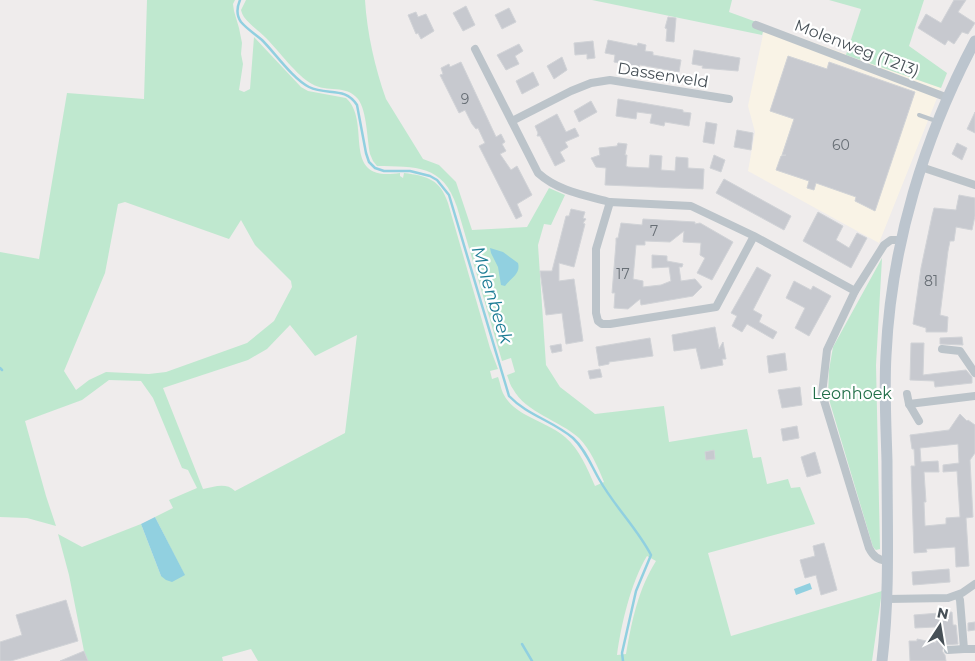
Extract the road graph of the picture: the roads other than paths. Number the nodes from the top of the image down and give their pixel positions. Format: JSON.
{"nodes":[{"id":1,"x":756,"y":25,"type":"dead end"},
{"id":2,"x":975,"y":41,"type":"edge"},
{"id":3,"x":475,"y":49,"type":"dead end"},
{"id":4,"x":948,"y":98,"type":"junction"},
{"id":5,"x":730,"y":99,"type":"dead end"},
{"id":6,"x":919,"y":115,"type":"dead end"},
{"id":7,"x":512,"y":121,"type":"junction"},
{"id":8,"x":937,"y":122,"type":"junction"},
{"id":9,"x":921,"y":167,"type":"junction"},
{"id":10,"x":975,"y":185,"type":"edge"},
{"id":11,"x":610,"y":202,"type":"junction"},
{"id":12,"x":754,"y":236,"type":"junction"},
{"id":13,"x":901,"y":240,"type":"junction"},
{"id":14,"x":855,"y":291,"type":"junction"},
{"id":15,"x":942,"y":349,"type":"dead end"},
{"id":16,"x":975,"y":373,"type":"edge"},
{"id":17,"x":907,"y":394,"type":"dead end"},
{"id":18,"x":975,"y":396,"type":"edge"},
{"id":19,"x":909,"y":404,"type":"junction"},
{"id":20,"x":919,"y":421,"type":"dead end"},
{"id":21,"x":887,"y":560,"type":"junction"},
{"id":22,"x":975,"y":584,"type":"edge"},
{"id":23,"x":958,"y":595,"type":"junction"},
{"id":24,"x":887,"y":599,"type":"junction"},
{"id":25,"x":964,"y":649,"type":"junction"},
{"id":26,"x":975,"y":649,"type":"edge"},
{"id":27,"x":948,"y":650,"type":"dead end"},
{"id":28,"x":882,"y":661,"type":"edge"}],
"edges":[{"from":1,"to":4,"type":"street","name":"Molenweg (T213)"},
{"from":2,"to":4,"type":"main road"},
{"from":3,"to":7,"type":"street"},
{"from":4,"to":8,"type":"main road"},
{"from":5,"to":7,"type":"street","name":"Dassenveld"},
{"from":6,"to":8,"type":"lane"},
{"from":7,"to":11,"type":"street"},
{"from":8,"to":9,"type":"main road"},
{"from":9,"to":10,"type":"street"},
{"from":9,"to":13,"type":"main road"},
{"from":11,"to":12,"type":"street"},
{"from":11,"to":12,"type":"street"},
{"from":12,"to":14,"type":"street"},
{"from":13,"to":14,"type":"street"},
{"from":13,"to":21,"type":"main road"},
{"from":14,"to":21,"type":"street"},
{"from":15,"to":16,"type":"street"},
{"from":17,"to":19,"type":"street"},
{"from":18,"to":19,"type":"street"},
{"from":19,"to":20,"type":"street"},
{"from":21,"to":24,"type":"main road"},
{"from":22,"to":23,"type":"street"},
{"from":23,"to":24,"type":"street"},
{"from":23,"to":25,"type":"street"},
{"from":24,"to":28,"type":"main road"},
{"from":25,"to":26,"type":"street"},
{"from":25,"to":27,"type":"street"}]}
